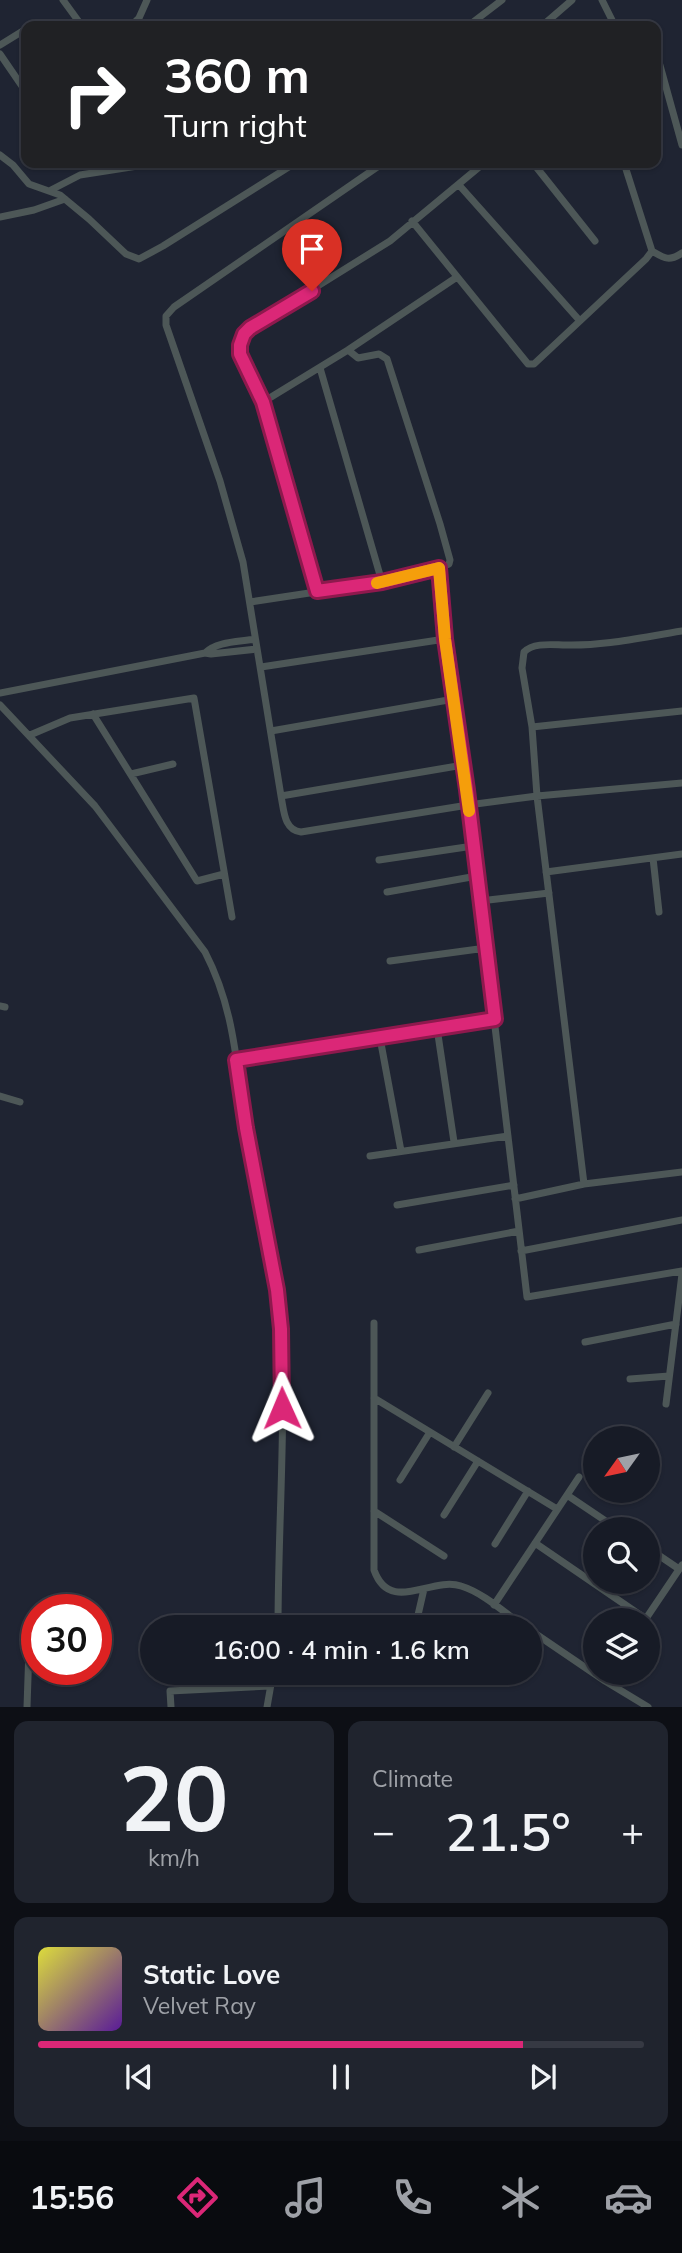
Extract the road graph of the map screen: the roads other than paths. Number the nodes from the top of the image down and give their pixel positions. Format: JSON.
{"nodes":[{"id":1,"x":63,"y":0,"type":"edge"},
{"id":2,"x":147,"y":0,"type":"edge"},
{"id":3,"x":502,"y":0,"type":"edge"},
{"id":4,"x":572,"y":0,"type":"edge"},
{"id":5,"x":602,"y":0,"type":"edge"},
{"id":6,"x":78,"y":21,"type":"edge"},
{"id":7,"x":137,"y":21,"type":"edge"},
{"id":8,"x":475,"y":21,"type":"edge"},
{"id":9,"x":548,"y":21,"type":"edge"},
{"id":10,"x":612,"y":21,"type":"edge"},
{"id":11,"x":21,"y":32,"type":"edge"},
{"id":12,"x":0,"y":45,"type":"edge"},
{"id":13,"x":0,"y":54,"type":"edge"},
{"id":14,"x":661,"y":69,"type":"edge"},
{"id":15,"x":21,"y":85,"type":"edge"},
{"id":16,"x":682,"y":145,"type":"edge"},
{"id":17,"x":0,"y":155,"type":"edge"},
{"id":18,"x":125,"y":168,"type":"edge"},
{"id":19,"x":287,"y":168,"type":"edge"},
{"id":20,"x":376,"y":168,"type":"edge"},
{"id":21,"x":478,"y":168,"type":"edge"},
{"id":22,"x":537,"y":168,"type":"edge"},
{"id":23,"x":626,"y":168,"type":"edge"},
{"id":24,"x":459,"y":185,"type":"junction"},
{"id":25,"x":51,"y":190,"type":"junction"},
{"id":26,"x":65,"y":199,"type":"junction"},
{"id":27,"x":0,"y":217,"type":"edge"},
{"id":28,"x":412,"y":221,"type":"junction"},
{"id":29,"x":595,"y":241,"type":"dead end"},
{"id":30,"x":652,"y":251,"type":"junction"},
{"id":31,"x":682,"y":253,"type":"edge"},
{"id":32,"x":457,"y":277,"type":"junction"},
{"id":33,"x":580,"y":321,"type":"junction"},
{"id":34,"x":348,"y":351,"type":"junction"},
{"id":35,"x":320,"y":368,"type":"junction"},
{"id":36,"x":263,"y":402,"type":"junction"},
{"id":37,"x":439,"y":568,"type":"junction"},
{"id":38,"x":382,"y":582,"type":"junction"},
{"id":39,"x":317,"y":591,"type":"junction"},
{"id":40,"x":250,"y":602,"type":"junction"},
{"id":41,"x":682,"y":631,"type":"edge"},
{"id":42,"x":255,"y":639,"type":"junction"},
{"id":43,"x":445,"y":639,"type":"junction"},
{"id":44,"x":257,"y":649,"type":"junction"},
{"id":45,"x":205,"y":653,"type":"junction"},
{"id":46,"x":261,"y":667,"type":"junction"},
{"id":47,"x":0,"y":692,"type":"edge"},
{"id":48,"x":454,"y":699,"type":"junction"},
{"id":49,"x":0,"y":705,"type":"edge"},
{"id":50,"x":682,"y":711,"type":"edge"},
{"id":51,"x":93,"y":714,"type":"junction"},
{"id":52,"x":532,"y":727,"type":"junction"},
{"id":53,"x":271,"y":731,"type":"junction"},
{"id":54,"x":30,"y":735,"type":"junction"},
{"id":55,"x":173,"y":764,"type":"dead end"},
{"id":56,"x":463,"y":765,"type":"junction"},
{"id":57,"x":131,"y":775,"type":"junction"},
{"id":58,"x":682,"y":783,"type":"edge"},
{"id":59,"x":281,"y":796,"type":"junction"},
{"id":60,"x":537,"y":796,"type":"junction"},
{"id":61,"x":468,"y":805,"type":"junction"},
{"id":62,"x":473,"y":846,"type":"junction"},
{"id":63,"x":682,"y":854,"type":"edge"},
{"id":64,"x":653,"y":858,"type":"junction"},
{"id":65,"x":379,"y":860,"type":"dead end"},
{"id":66,"x":546,"y":872,"type":"junction"},
{"id":67,"x":224,"y":874,"type":"junction"},
{"id":68,"x":477,"y":876,"type":"junction"},
{"id":69,"x":387,"y":892,"type":"dead end"},
{"id":70,"x":548,"y":893,"type":"junction"},
{"id":71,"x":480,"y":901,"type":"junction"},
{"id":72,"x":659,"y":912,"type":"dead end"},
{"id":73,"x":232,"y":917,"type":"dead end"},
{"id":74,"x":486,"y":948,"type":"junction"},
{"id":75,"x":390,"y":961,"type":"dead end"},
{"id":76,"x":495,"y":1019,"type":"junction"},
{"id":77,"x":437,"y":1028,"type":"junction"},
{"id":78,"x":380,"y":1038,"type":"junction"},
{"id":79,"x":236,"y":1060,"type":"junction"},
{"id":80,"x":0,"y":1096,"type":"edge"},
{"id":81,"x":20,"y":1102,"type":"dead end"},
{"id":82,"x":508,"y":1136,"type":"junction"},
{"id":83,"x":454,"y":1142,"type":"junction"},
{"id":84,"x":401,"y":1151,"type":"junction"},
{"id":85,"x":370,"y":1156,"type":"dead end"},
{"id":86,"x":682,"y":1172,"type":"edge"},
{"id":87,"x":584,"y":1184,"type":"junction"},
{"id":88,"x":514,"y":1185,"type":"junction"},
{"id":89,"x":515,"y":1199,"type":"junction"},
{"id":90,"x":397,"y":1205,"type":"dead end"},
{"id":91,"x":682,"y":1220,"type":"edge"},
{"id":92,"x":519,"y":1231,"type":"junction"},
{"id":93,"x":419,"y":1250,"type":"dead end"},
{"id":94,"x":522,"y":1251,"type":"junction"},
{"id":95,"x":682,"y":1272,"type":"edge"},
{"id":96,"x":374,"y":1323,"type":"dead end"},
{"id":97,"x":676,"y":1324,"type":"junction"},
{"id":98,"x":584,"y":1342,"type":"dead end"},
{"id":99,"x":670,"y":1376,"type":"junction"},
{"id":100,"x":629,"y":1379,"type":"dead end"},
{"id":101,"x":488,"y":1393,"type":"dead end"},
{"id":102,"x":374,"y":1398,"type":"junction"},
{"id":103,"x":666,"y":1404,"type":"dead end"},
{"id":104,"x":430,"y":1432,"type":"junction"},
{"id":105,"x":454,"y":1447,"type":"junction"},
{"id":106,"x":478,"y":1461,"type":"junction"},
{"id":107,"x":579,"y":1477,"type":"dead end"},
{"id":108,"x":400,"y":1480,"type":"dead end"},
{"id":109,"x":528,"y":1491,"type":"junction"},
{"id":110,"x":567,"y":1495,"type":"junction"},
{"id":111,"x":558,"y":1509,"type":"junction"},
{"id":112,"x":374,"y":1511,"type":"junction"},
{"id":113,"x":444,"y":1515,"type":"dead end"},
{"id":114,"x":600,"y":1517,"type":"edge"},
{"id":115,"x":495,"y":1544,"type":"dead end"},
{"id":116,"x":535,"y":1544,"type":"junction"},
{"id":117,"x":660,"y":1555,"type":"edge"},
{"id":118,"x":444,"y":1556,"type":"dead end"},
{"id":119,"x":681,"y":1567,"type":"edge"},
{"id":120,"x":424,"y":1590,"type":"junction"},
{"id":121,"x":494,"y":1605,"type":"junction"},
{"id":122,"x":628,"y":1608,"type":"edge"},
{"id":123,"x":654,"y":1608,"type":"edge"},
{"id":124,"x":278,"y":1615,"type":"edge"},
{"id":125,"x":418,"y":1615,"type":"edge"},
{"id":126,"x":508,"y":1615,"type":"edge"},
{"id":127,"x":542,"y":1638,"type":"edge"},
{"id":128,"x":583,"y":1666,"type":"edge"},
{"id":129,"x":28,"y":1685,"type":"edge"},
{"id":130,"x":612,"y":1685,"type":"edge"},
{"id":131,"x":271,"y":1686,"type":"joint"},
{"id":132,"x":27,"y":1707,"type":"edge"},
{"id":133,"x":171,"y":1707,"type":"edge"},
{"id":134,"x":267,"y":1707,"type":"edge"},
{"id":135,"x":648,"y":1707,"type":"edge"}],
"edges":[{"from":1,"to":6,"type":"street"},
{"from":2,"to":7,"type":"street"},
{"from":3,"to":8,"type":"street"},
{"from":4,"to":9,"type":"street"},
{"from":5,"to":10,"type":"street"},
{"from":11,"to":12,"type":"street"},
{"from":13,"to":15,"type":"street"},
{"from":14,"to":16,"type":"street"},
{"from":17,"to":25,"type":"street"},
{"from":18,"to":25,"type":"street"},
{"from":19,"to":26,"type":"street"},
{"from":20,"to":40,"type":"street"},
{"from":21,"to":24,"type":"street"},
{"from":22,"to":29,"type":"street"},
{"from":23,"to":30,"type":"street"},
{"from":24,"to":28,"type":"street"},
{"from":24,"to":33,"type":"street"},
{"from":25,"to":26,"type":"street"},
{"from":26,"to":27,"type":"street"},
{"from":28,"to":32,"type":"street"},
{"from":28,"to":36,"type":"street"},
{"from":30,"to":31,"type":"street"},
{"from":30,"to":33,"type":"street"},
{"from":32,"to":33,"type":"street"},
{"from":32,"to":34,"type":"street"},
{"from":34,"to":35,"type":"street"},
{"from":34,"to":37,"type":"street"},
{"from":35,"to":36,"type":"street"},
{"from":35,"to":38,"type":"street"},
{"from":36,"to":39,"type":"street"},
{"from":37,"to":38,"type":"street"},
{"from":37,"to":43,"type":"street"},
{"from":38,"to":39,"type":"street"},
{"from":39,"to":40,"type":"street"},
{"from":40,"to":42,"type":"street"},
{"from":41,"to":52,"type":"street"},
{"from":42,"to":44,"type":"street"},
{"from":42,"to":45,"type":"street"},
{"from":43,"to":46,"type":"street"},
{"from":43,"to":48,"type":"street"},
{"from":44,"to":45,"type":"street"},
{"from":44,"to":46,"type":"street"},
{"from":45,"to":47,"type":"street"},
{"from":46,"to":53,"type":"street"},
{"from":48,"to":53,"type":"street"},
{"from":48,"to":56,"type":"street"},
{"from":49,"to":54,"type":"street"},
{"from":50,"to":52,"type":"street"},
{"from":51,"to":54,"type":"street"},
{"from":51,"to":57,"type":"street"},
{"from":51,"to":67,"type":"street"},
{"from":52,"to":60,"type":"street"},
{"from":53,"to":59,"type":"street"},
{"from":54,"to":79,"type":"street"},
{"from":55,"to":57,"type":"street"},
{"from":56,"to":59,"type":"street"},
{"from":56,"to":61,"type":"street"},
{"from":57,"to":67,"type":"street"},
{"from":58,"to":60,"type":"street"},
{"from":59,"to":61,"type":"street"},
{"from":60,"to":61,"type":"street"},
{"from":60,"to":66,"type":"street"},
{"from":61,"to":62,"type":"street"},
{"from":62,"to":65,"type":"street"},
{"from":62,"to":68,"type":"street"},
{"from":63,"to":64,"type":"street"},
{"from":64,"to":66,"type":"street"},
{"from":64,"to":72,"type":"street"},
{"from":66,"to":70,"type":"street"},
{"from":67,"to":73,"type":"street"},
{"from":68,"to":69,"type":"street"},
{"from":68,"to":71,"type":"street"},
{"from":70,"to":71,"type":"street"},
{"from":70,"to":87,"type":"street"},
{"from":71,"to":74,"type":"street"},
{"from":74,"to":75,"type":"street"},
{"from":74,"to":76,"type":"street"},
{"from":76,"to":77,"type":"street"},
{"from":76,"to":82,"type":"street"},
{"from":77,"to":78,"type":"street"},
{"from":77,"to":83,"type":"street"},
{"from":78,"to":79,"type":"street"},
{"from":78,"to":84,"type":"street"},
{"from":79,"to":124,"type":"street"},
{"from":80,"to":81,"type":"street"},
{"from":82,"to":83,"type":"street"},
{"from":82,"to":88,"type":"street"},
{"from":83,"to":84,"type":"street"},
{"from":84,"to":85,"type":"street"},
{"from":86,"to":87,"type":"street"},
{"from":87,"to":89,"type":"street"},
{"from":88,"to":89,"type":"street"},
{"from":88,"to":90,"type":"street"},
{"from":89,"to":92,"type":"street"},
{"from":91,"to":94,"type":"street"},
{"from":92,"to":93,"type":"street"},
{"from":92,"to":94,"type":"street"},
{"from":94,"to":95,"type":"street"},
{"from":95,"to":97,"type":"street"},
{"from":96,"to":102,"type":"street"},
{"from":97,"to":98,"type":"street"},
{"from":97,"to":99,"type":"street"},
{"from":99,"to":100,"type":"street"},
{"from":99,"to":103,"type":"street"},
{"from":101,"to":105,"type":"street"},
{"from":102,"to":104,"type":"street"},
{"from":102,"to":112,"type":"street"},
{"from":104,"to":105,"type":"street"},
{"from":104,"to":108,"type":"street"},
{"from":105,"to":106,"type":"street"},
{"from":106,"to":109,"type":"street"},
{"from":106,"to":113,"type":"street"},
{"from":107,"to":110,"type":"street"},
{"from":109,"to":111,"type":"street"},
{"from":109,"to":115,"type":"street"},
{"from":110,"to":111,"type":"street"},
{"from":110,"to":114,"type":"street"},
{"from":111,"to":116,"type":"street"},
{"from":112,"to":118,"type":"street"},
{"from":112,"to":120,"type":"street"},
{"from":116,"to":121,"type":"street"},
{"from":116,"to":122,"type":"street"},
{"from":117,"to":119,"type":"street"},
{"from":119,"to":123,"type":"street"},
{"from":120,"to":121,"type":"street"},
{"from":120,"to":125,"type":"street"},
{"from":121,"to":126,"type":"street"},
{"from":127,"to":128,"type":"street"},
{"from":129,"to":132,"type":"street"},
{"from":130,"to":135,"type":"street"},
{"from":131,"to":133,"type":"street"},
{"from":131,"to":134,"type":"street"}]}
